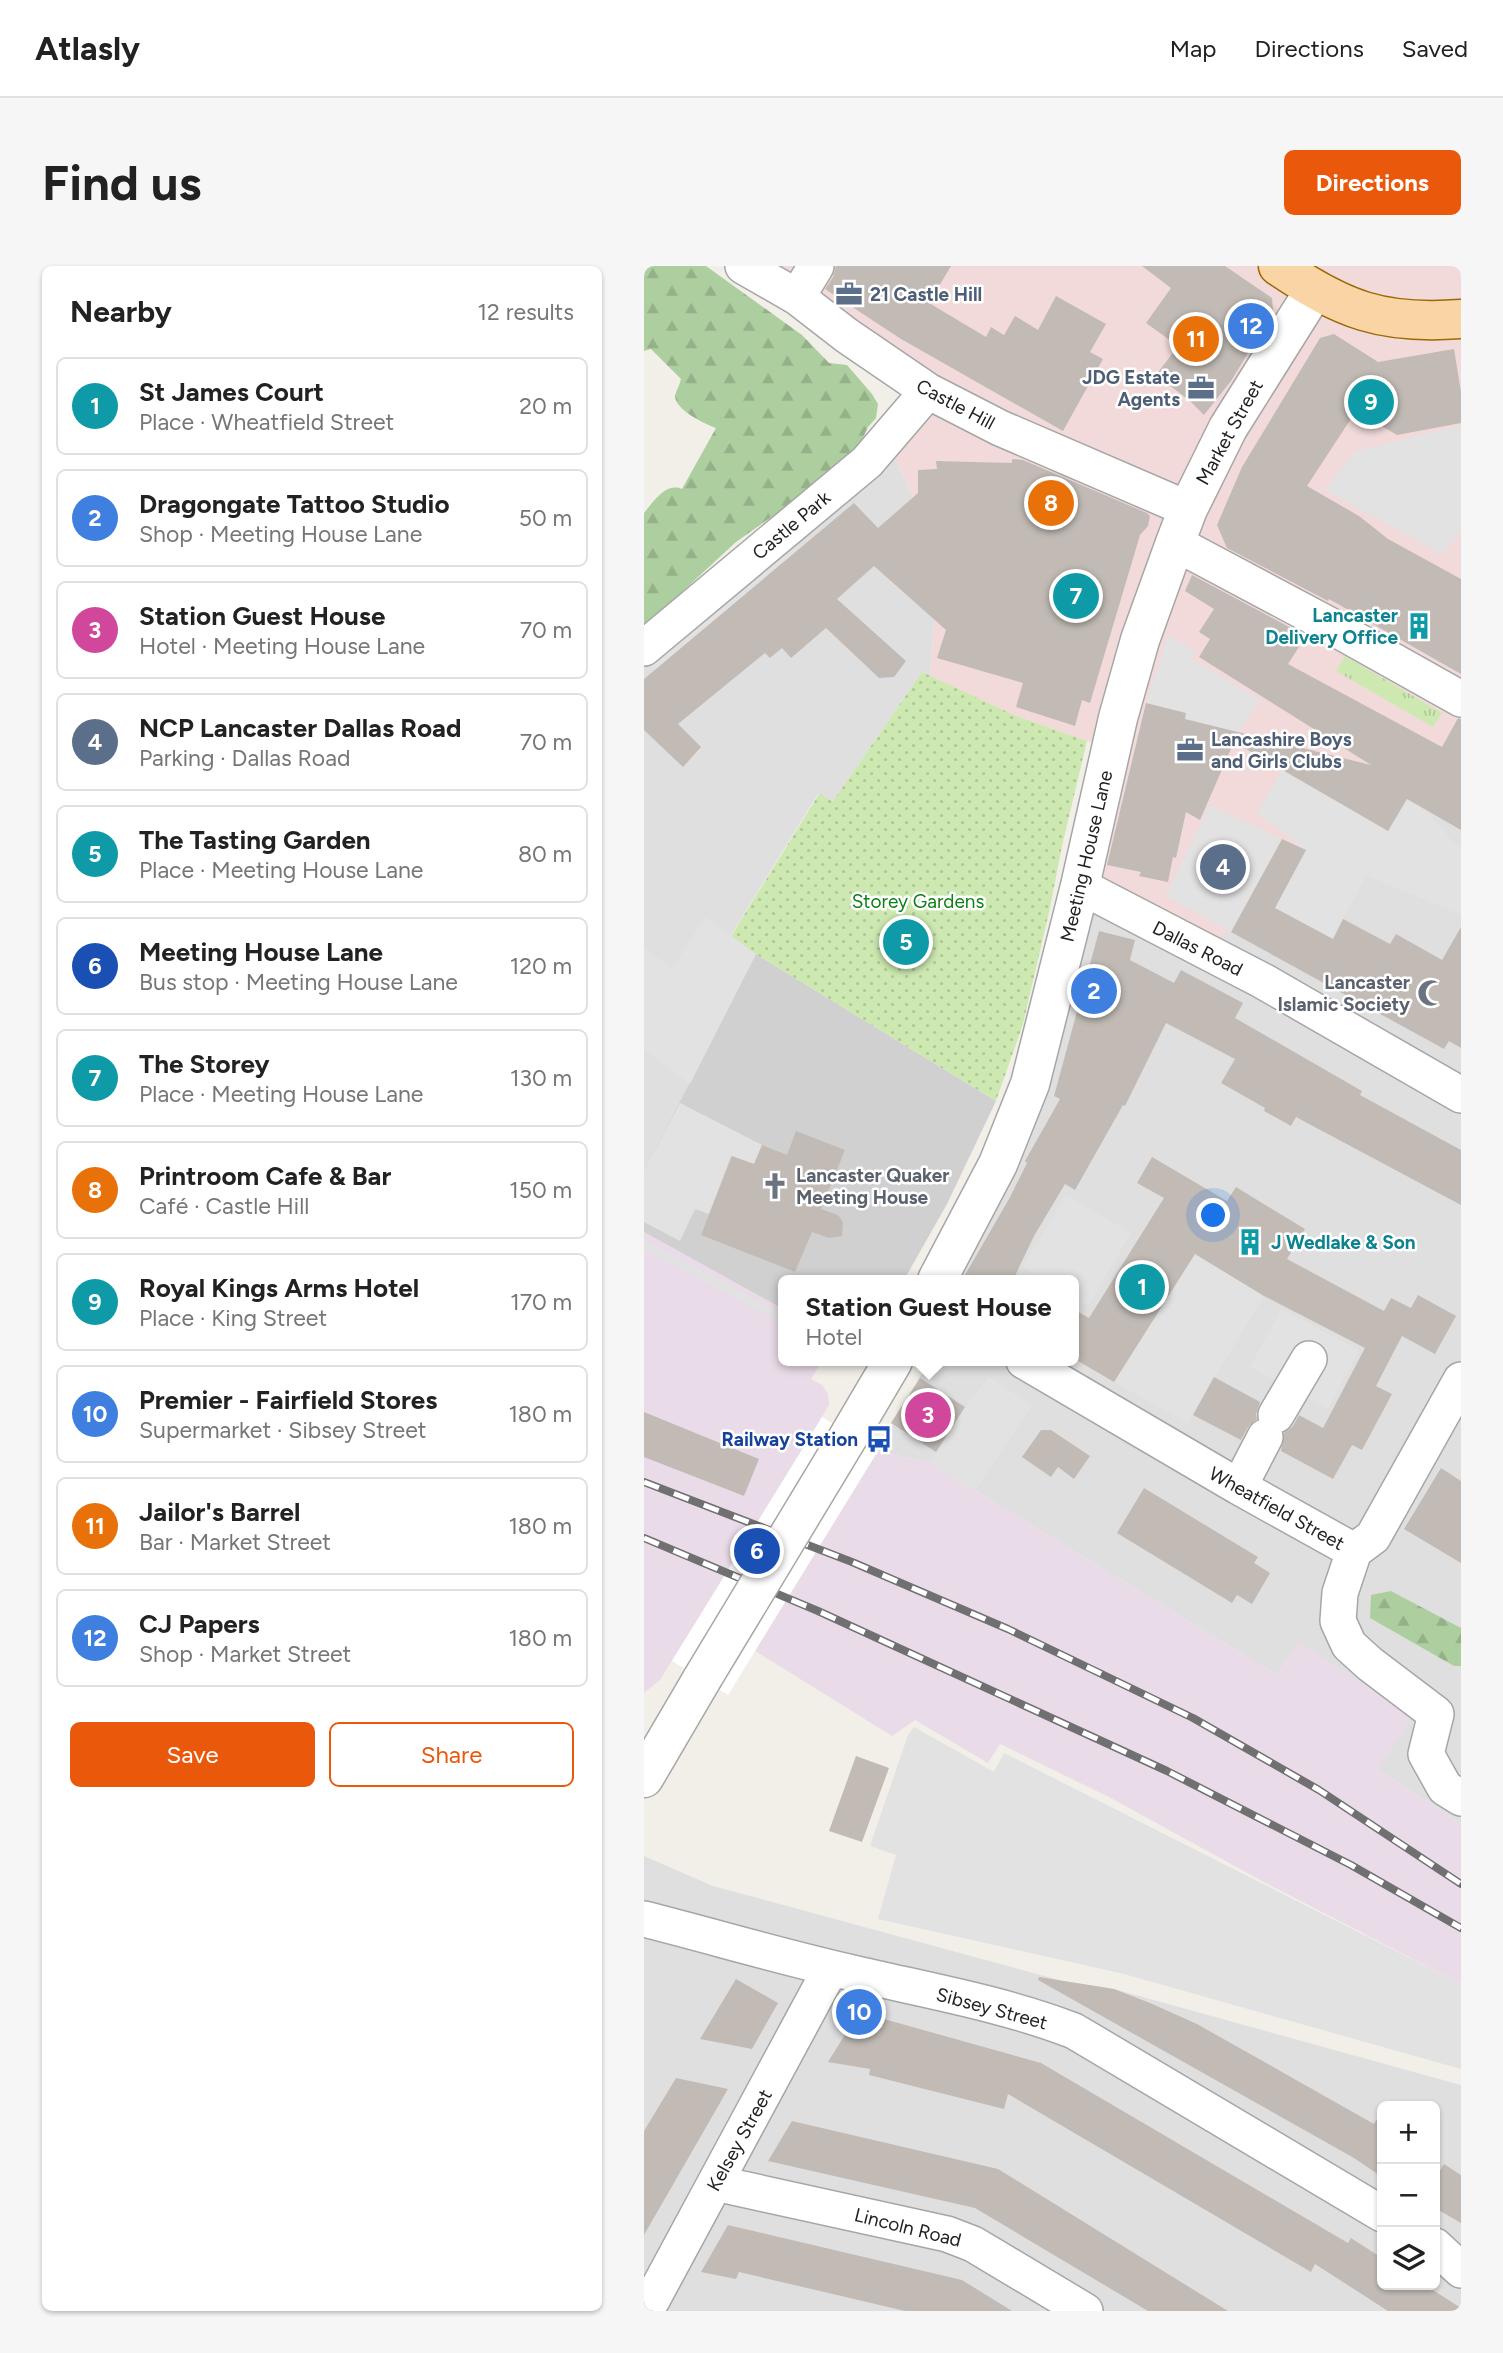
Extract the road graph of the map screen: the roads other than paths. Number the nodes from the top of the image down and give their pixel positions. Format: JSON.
{"nodes":[{"id":1,"x":743,"y":266,"type":"edge"},
{"id":2,"x":816,"y":266,"type":"edge"},
{"id":3,"x":1278,"y":266,"type":"edge"},
{"id":4,"x":1314,"y":290,"type":"junction"},
{"id":5,"x":797,"y":297,"type":"junction"},
{"id":6,"x":1461,"y":319,"type":"edge"},
{"id":7,"x":928,"y":391,"type":"junction"},
{"id":8,"x":1182,"y":526,"type":"junction"},
{"id":9,"x":644,"y":648,"type":"edge"},
{"id":10,"x":1461,"y":699,"type":"edge"},
{"id":11,"x":1080,"y":886,"type":"junction"},
{"id":12,"x":1461,"y":1095,"type":"edge"},
{"id":13,"x":940,"y":1275,"type":"edge"},
{"id":14,"x":1309,"y":1359,"type":"dead end"},
{"id":15,"x":890,"y":1366,"type":"edge"},
{"id":16,"x":1033,"y":1366,"type":"edge"},
{"id":17,"x":1461,"y":1380,"type":"edge"},
{"id":18,"x":1450,"y":1427,"type":"edge"},
{"id":19,"x":1239,"y":1487,"type":"junction"},
{"id":20,"x":1354,"y":1551,"type":"junction"},
{"id":21,"x":649,"y":1758,"type":"edge"},
{"id":22,"x":1461,"y":1798,"type":"edge"},
{"id":23,"x":644,"y":1919,"type":"edge"},
{"id":24,"x":831,"y":1968,"type":"junction"},
{"id":25,"x":715,"y":2183,"type":"junction"},
{"id":26,"x":1377,"y":2211,"type":"edge"},
{"id":27,"x":1440,"y":2251,"type":"edge"},
{"id":28,"x":1461,"y":2270,"type":"edge"},
{"id":29,"x":646,"y":2311,"type":"edge"},
{"id":30,"x":1085,"y":2311,"type":"edge"}],
"edges":[{"from":1,"to":5,"type":"street","name":"Castle Hill"},
{"from":2,"to":5,"type":"street"},
{"from":3,"to":4,"type":"main road"},
{"from":4,"to":6,"type":"main road"},
{"from":4,"to":8,"type":"street","name":"Market Street"},
{"from":5,"to":7,"type":"street","name":"Castle Hill"},
{"from":7,"to":8,"type":"street","name":"Castle Hill"},
{"from":7,"to":9,"type":"street","name":"Castle Park"},
{"from":8,"to":10,"type":"street","name":"Castle Hill"},
{"from":8,"to":11,"type":"street","name":"Meeting House Lane"},
{"from":11,"to":12,"type":"street","name":"Dallas Road"},
{"from":11,"to":13,"type":"street","name":"Meeting House Lane"},
{"from":14,"to":19,"type":"street"},
{"from":15,"to":21,"type":"street","bridge":true},
{"from":16,"to":19,"type":"street","name":"Wheatfield Street"},
{"from":17,"to":18,"type":"street","name":"Wheatfield Street"},
{"from":18,"to":20,"type":"street","name":"Wheatfield Street"},
{"from":19,"to":20,"type":"street","name":"Wheatfield Street"},
{"from":20,"to":22,"type":"street"},
{"from":23,"to":24,"type":"street","name":"Sibsey Street"},
{"from":24,"to":25,"type":"street","name":"Kelsey Street"},
{"from":24,"to":26,"type":"street","name":"Sibsey Street"},
{"from":25,"to":29,"type":"street","name":"Kelsey Street"},
{"from":25,"to":30,"type":"street","name":"Lincoln Road"},
{"from":27,"to":28,"type":"street"}]}
